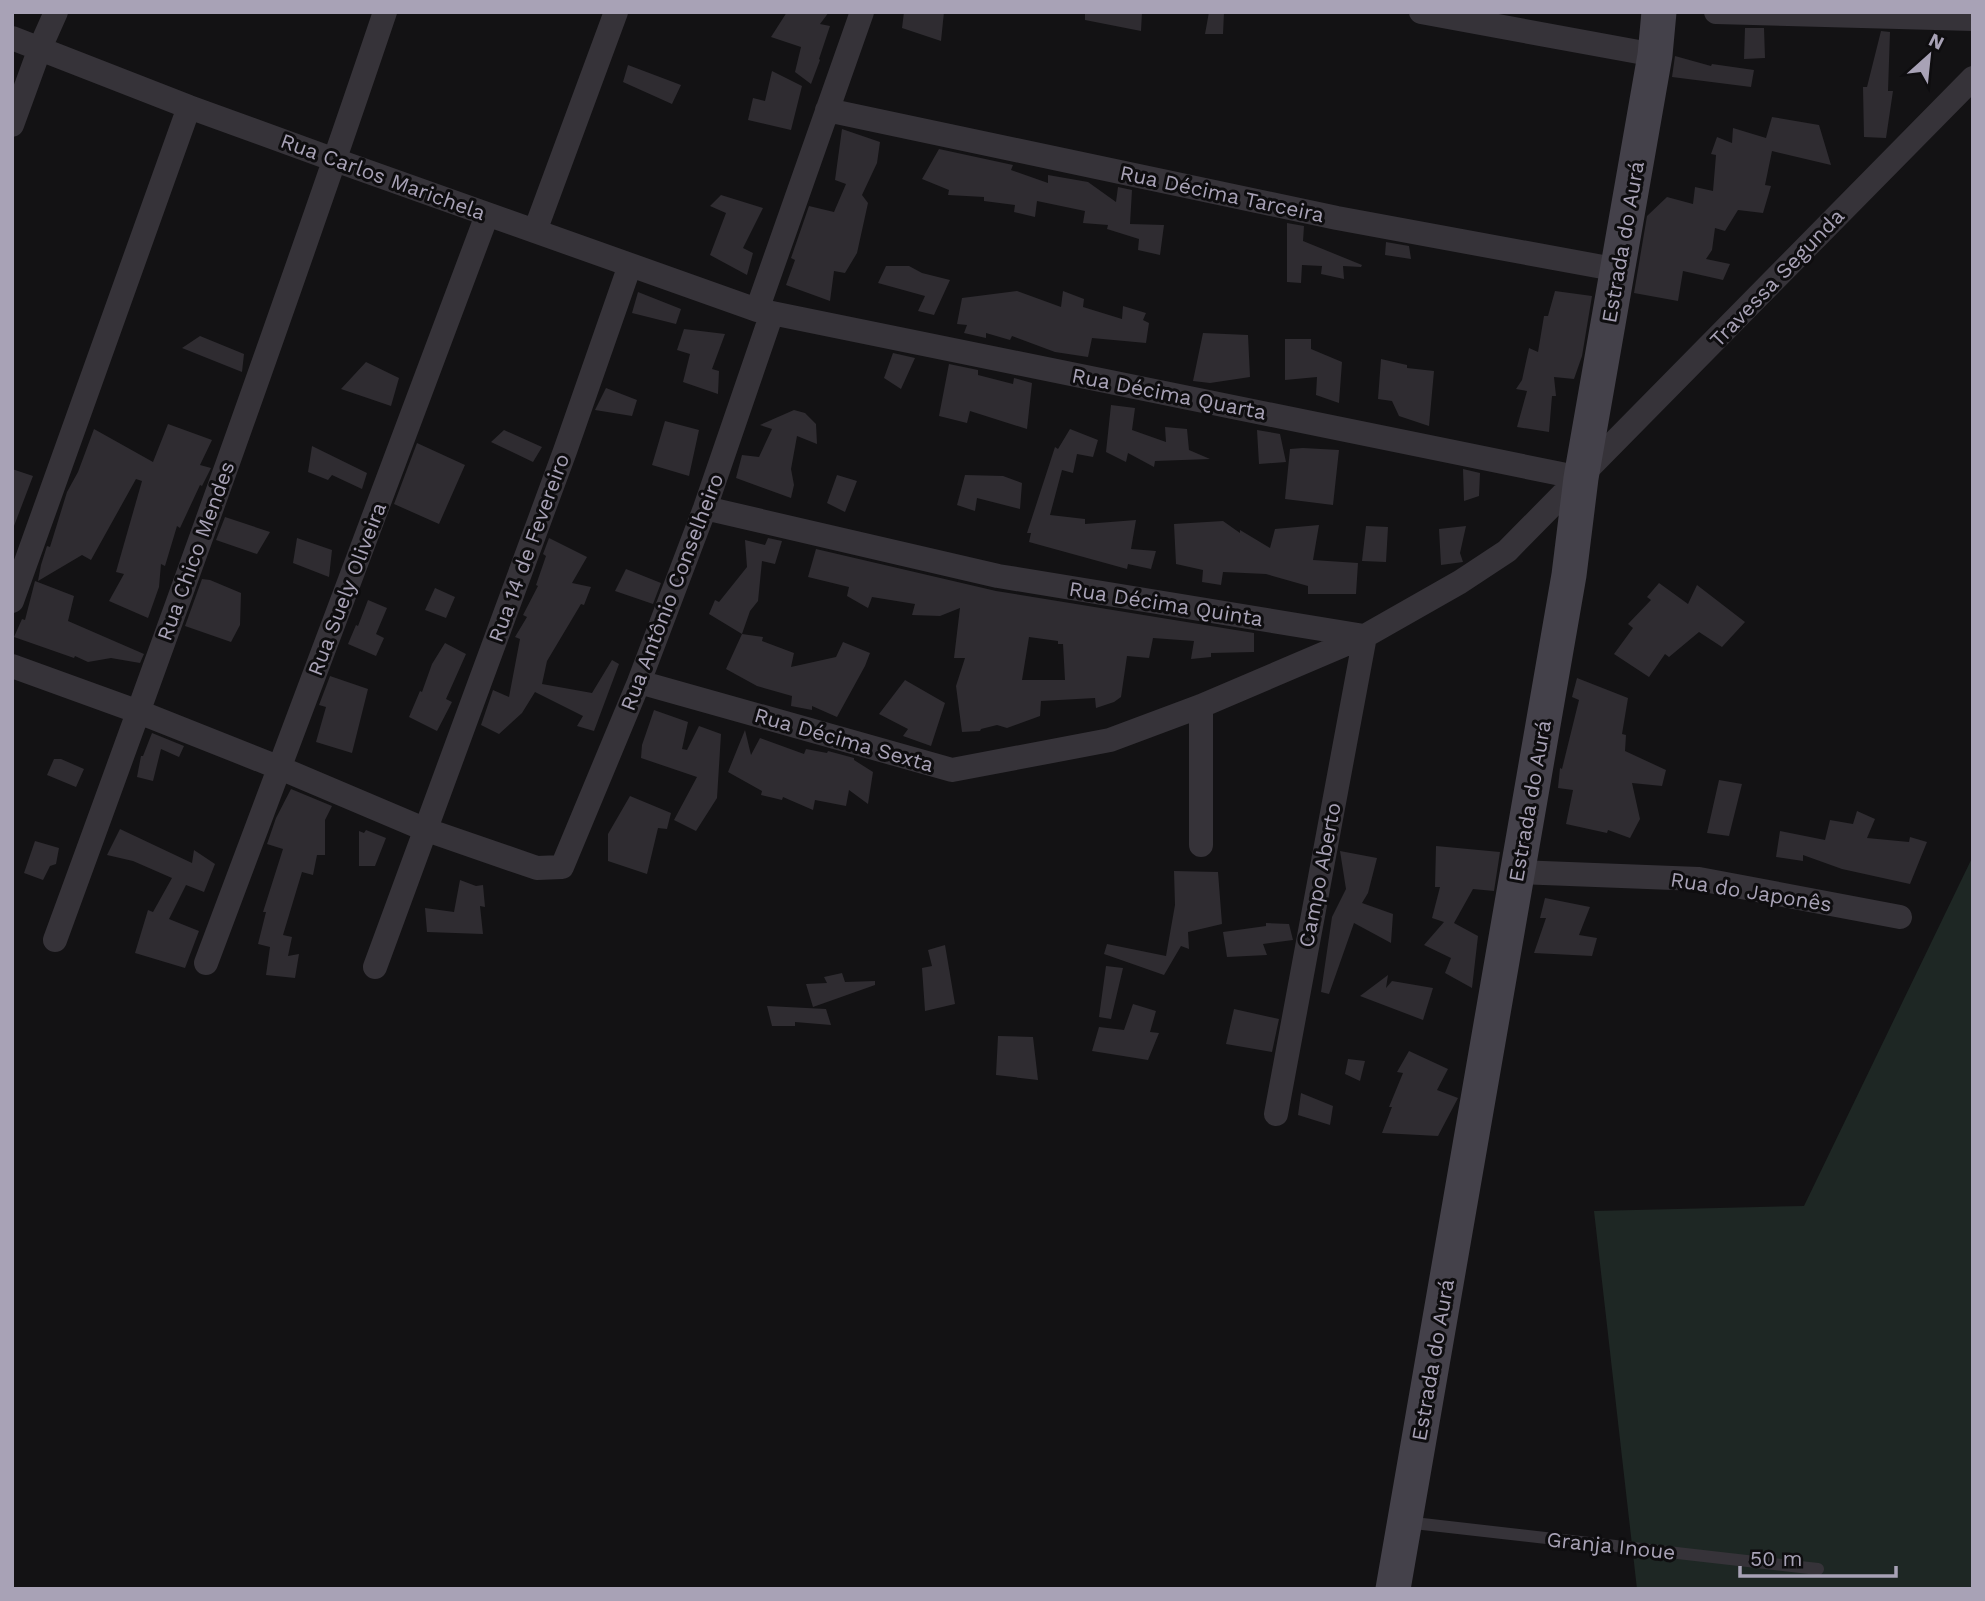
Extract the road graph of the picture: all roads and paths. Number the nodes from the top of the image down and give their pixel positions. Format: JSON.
{"nodes":[{"id":1,"x":55,"y":12,"type":"edge"},
{"id":2,"x":385,"y":12,"type":"edge"},
{"id":3,"x":616,"y":12,"type":"edge"},
{"id":4,"x":862,"y":12,"type":"edge"},
{"id":5,"x":1421,"y":12,"type":"edge"},
{"id":6,"x":1659,"y":12,"type":"edge"},
{"id":7,"x":1716,"y":12,"type":"edge"},
{"id":8,"x":1928,"y":16,"type":"edge"},
{"id":9,"x":1973,"y":19,"type":"edge"},
{"id":10,"x":12,"y":38,"type":"edge"},
{"id":11,"x":40,"y":48,"type":"junction"},
{"id":12,"x":1655,"y":55,"type":"junction"},
{"id":13,"x":1973,"y":78,"type":"edge"},
{"id":14,"x":189,"y":107,"type":"junction"},
{"id":15,"x":827,"y":110,"type":"junction"},
{"id":16,"x":12,"y":125,"type":"edge"},
{"id":17,"x":335,"y":160,"type":"junction"},
{"id":18,"x":487,"y":215,"type":"junction"},
{"id":19,"x":535,"y":231,"type":"junction"},
{"id":20,"x":629,"y":265,"type":"junction"},
{"id":21,"x":1619,"y":270,"type":"junction"},
{"id":22,"x":764,"y":311,"type":"junction"},
{"id":23,"x":1581,"y":478,"type":"junction"},
{"id":24,"x":705,"y":508,"type":"junction"},
{"id":25,"x":12,"y":601,"type":"edge"},
{"id":26,"x":1365,"y":636,"type":"junction"},
{"id":27,"x":12,"y":666,"type":"edge"},
{"id":28,"x":639,"y":682,"type":"junction"},
{"id":29,"x":1201,"y":706,"type":"junction"},
{"id":30,"x":139,"y":712,"type":"junction"},
{"id":31,"x":279,"y":768,"type":"junction"},
{"id":32,"x":424,"y":829,"type":"junction"},
{"id":33,"x":1201,"y":845,"type":"dead end"},
{"id":34,"x":1518,"y":872,"type":"junction"},
{"id":35,"x":1900,"y":917,"type":"dead end"},
{"id":36,"x":55,"y":940,"type":"dead end"},
{"id":37,"x":206,"y":963,"type":"dead end"},
{"id":38,"x":375,"y":967,"type":"dead end"},
{"id":39,"x":1276,"y":1114,"type":"dead end"},
{"id":40,"x":1405,"y":1522,"type":"junction"},
{"id":41,"x":1818,"y":1569,"type":"dead end"},
{"id":42,"x":1393,"y":1589,"type":"edge"}],
"edges":[{"from":1,"to":11,"type":"street"},
{"from":2,"to":17,"type":"street"},
{"from":3,"to":19,"type":"street"},
{"from":4,"to":15,"type":"street","name":"Rua Antônio Conselheiro"},
{"from":5,"to":12,"type":"street"},
{"from":6,"to":12,"type":"street","name":"Estrada do Aurá"},
{"from":7,"to":8,"type":"street"},
{"from":8,"to":9,"type":"street"},
{"from":10,"to":11,"type":"street","name":"Rua Carlos Marichela"},
{"from":11,"to":14,"type":"street","name":"Rua Carlos Marichela"},
{"from":11,"to":16,"type":"street"},
{"from":12,"to":21,"type":"street","name":"Estrada do Aurá"},
{"from":13,"to":23,"type":"street","name":"Travessa Segunda"},
{"from":14,"to":17,"type":"street","name":"Rua Carlos Marichela"},
{"from":14,"to":25,"type":"street"},
{"from":15,"to":21,"type":"street","name":"Rua Décima Tarceira"},
{"from":15,"to":22,"type":"street","name":"Rua Antônio Conselheiro"},
{"from":17,"to":18,"type":"street","name":"Rua Carlos Marichela"},
{"from":17,"to":30,"type":"street","name":"Rua Chico Mendes"},
{"from":18,"to":19,"type":"street","name":"Rua Carlos Marichela"},
{"from":18,"to":31,"type":"street","name":"Rua Suely Oliveira"},
{"from":19,"to":20,"type":"street","name":"Rua Carlos Marichela"},
{"from":20,"to":22,"type":"street","name":"Rua Carlos Marichela"},
{"from":20,"to":32,"type":"street","name":"Rua 14 de Fevereiro"},
{"from":21,"to":23,"type":"street","name":"Estrada do Aurá"},
{"from":22,"to":23,"type":"street","name":"Rua Décima Quarta"},
{"from":22,"to":24,"type":"street","name":"Rua Antônio Conselheiro"},
{"from":23,"to":26,"type":"street"},
{"from":23,"to":34,"type":"street","name":"Estrada do Aurá"},
{"from":24,"to":26,"type":"street","name":"Rua Décima Quinta"},
{"from":24,"to":28,"type":"street","name":"Rua Antônio Conselheiro"},
{"from":26,"to":29,"type":"street","name":"Rua Décima Sexta"},
{"from":26,"to":39,"type":"street","name":"Campo Aberto"},
{"from":27,"to":30,"type":"street"},
{"from":28,"to":29,"type":"street","name":"Rua Décima Sexta"},
{"from":28,"to":32,"type":"street","name":"Rua Antônio Conselheiro"},
{"from":29,"to":33,"type":"street"},
{"from":30,"to":31,"type":"street"},
{"from":30,"to":36,"type":"street","name":"Rua Chico Mendes"},
{"from":31,"to":32,"type":"street"},
{"from":31,"to":37,"type":"street","name":"Rua Suely Oliveira"},
{"from":32,"to":38,"type":"street"},
{"from":34,"to":35,"type":"street","name":"Rua do Japonês"},
{"from":34,"to":40,"type":"street","name":"Estrada do Aurá"},
{"from":40,"to":41,"type":"lane","name":"Granja Inoue"},
{"from":40,"to":42,"type":"street","name":"Estrada do Aurá"}]}
